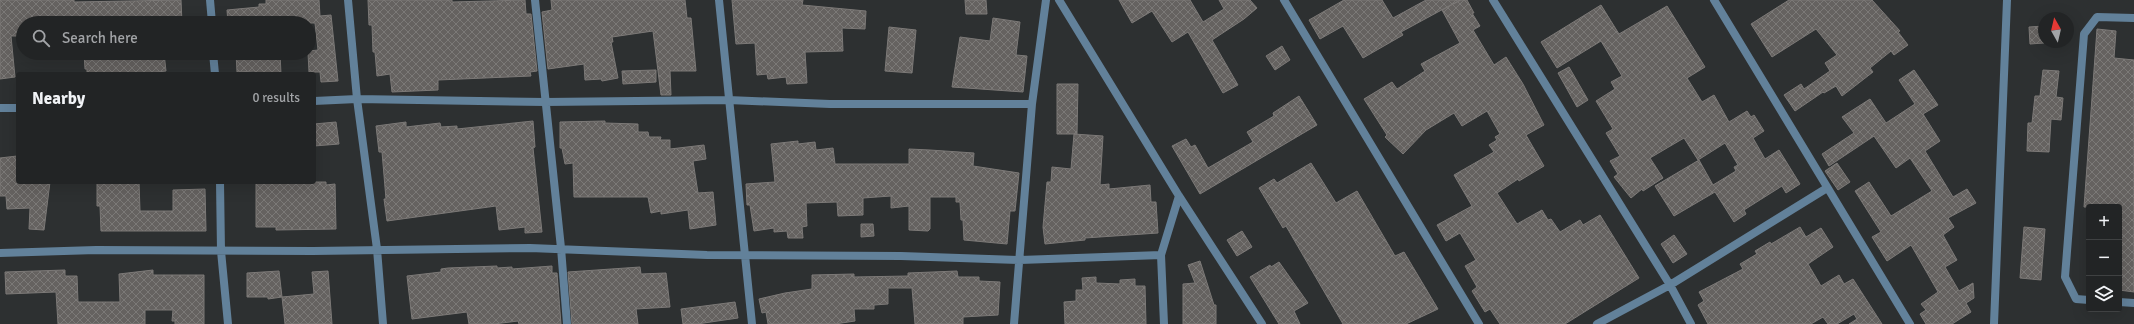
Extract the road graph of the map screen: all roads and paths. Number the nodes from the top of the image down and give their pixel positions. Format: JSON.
{"nodes":[{"id":1,"x":210,"y":0,"type":"edge"},
{"id":2,"x":348,"y":0,"type":"edge"},
{"id":3,"x":535,"y":0,"type":"edge"},
{"id":4,"x":718,"y":0,"type":"edge"},
{"id":5,"x":1046,"y":0,"type":"edge"},
{"id":6,"x":1059,"y":0,"type":"edge"},
{"id":7,"x":1284,"y":0,"type":"edge"},
{"id":8,"x":1493,"y":0,"type":"edge"},
{"id":9,"x":1714,"y":0,"type":"edge"},
{"id":10,"x":2007,"y":0,"type":"edge"},
{"id":11,"x":211,"y":16,"type":"edge"},
{"id":12,"x":2134,"y":18,"type":"edge"},
{"id":13,"x":214,"y":60,"type":"edge"},
{"id":14,"x":215,"y":72,"type":"edge"},
{"id":15,"x":357,"y":99,"type":"junction"},
{"id":16,"x":728,"y":100,"type":"junction"},
{"id":17,"x":316,"y":101,"type":"edge"},
{"id":18,"x":545,"y":102,"type":"junction"},
{"id":19,"x":1032,"y":104,"type":"junction"},
{"id":20,"x":0,"y":108,"type":"edge"},
{"id":21,"x":16,"y":108,"type":"edge"},
{"id":22,"x":220,"y":184,"type":"edge"},
{"id":23,"x":1827,"y":188,"type":"junction"},
{"id":24,"x":1179,"y":196,"type":"junction"},
{"id":25,"x":561,"y":248,"type":"junction"},
{"id":26,"x":377,"y":249,"type":"junction"},
{"id":27,"x":221,"y":250,"type":"junction"},
{"id":28,"x":0,"y":253,"type":"edge"},
{"id":29,"x":744,"y":255,"type":"junction"},
{"id":30,"x":1161,"y":255,"type":"junction"},
{"id":31,"x":1020,"y":260,"type":"junction"},
{"id":32,"x":1670,"y":285,"type":"junction"},
{"id":33,"x":2086,"y":300,"type":"edge"},
{"id":34,"x":2122,"y":302,"type":"edge"},
{"id":35,"x":2134,"y":303,"type":"edge"},
{"id":36,"x":228,"y":324,"type":"edge"},
{"id":37,"x":383,"y":324,"type":"edge"},
{"id":38,"x":567,"y":324,"type":"edge"},
{"id":39,"x":752,"y":324,"type":"edge"},
{"id":40,"x":1014,"y":324,"type":"edge"},
{"id":41,"x":1164,"y":324,"type":"edge"},
{"id":42,"x":1262,"y":324,"type":"edge"},
{"id":43,"x":1479,"y":324,"type":"edge"},
{"id":44,"x":1597,"y":324,"type":"edge"},
{"id":45,"x":1691,"y":324,"type":"edge"},
{"id":46,"x":1910,"y":324,"type":"edge"},
{"id":47,"x":1994,"y":324,"type":"edge"}],
"edges":[{"from":1,"to":11,"type":"street"},
{"from":2,"to":15,"type":"street"},
{"from":3,"to":18,"type":"street"},
{"from":4,"to":16,"type":"street"},
{"from":5,"to":19,"type":"street"},
{"from":6,"to":24,"type":"street"},
{"from":7,"to":43,"type":"street"},
{"from":8,"to":32,"type":"street"},
{"from":9,"to":23,"type":"street"},
{"from":10,"to":47,"type":"street"},
{"from":12,"to":33,"type":"street"},
{"from":13,"to":14,"type":"street"},
{"from":15,"to":17,"type":"street"},
{"from":15,"to":18,"type":"street"},
{"from":15,"to":26,"type":"street"},
{"from":16,"to":18,"type":"street"},
{"from":16,"to":19,"type":"street"},
{"from":16,"to":29,"type":"street"},
{"from":18,"to":25,"type":"street"},
{"from":19,"to":31,"type":"street"},
{"from":20,"to":21,"type":"street"},
{"from":22,"to":27,"type":"street"},
{"from":23,"to":32,"type":"street"},
{"from":23,"to":46,"type":"street"},
{"from":24,"to":30,"type":"street"},
{"from":24,"to":42,"type":"street"},
{"from":25,"to":26,"type":"street"},
{"from":25,"to":29,"type":"street"},
{"from":25,"to":38,"type":"street"},
{"from":26,"to":27,"type":"street"},
{"from":26,"to":37,"type":"street"},
{"from":27,"to":28,"type":"street"},
{"from":27,"to":36,"type":"street"},
{"from":29,"to":31,"type":"street"},
{"from":29,"to":39,"type":"street"},
{"from":30,"to":31,"type":"street"},
{"from":30,"to":41,"type":"street"},
{"from":31,"to":40,"type":"street"},
{"from":32,"to":44,"type":"street"},
{"from":32,"to":45,"type":"street"},
{"from":34,"to":35,"type":"street"}]}
